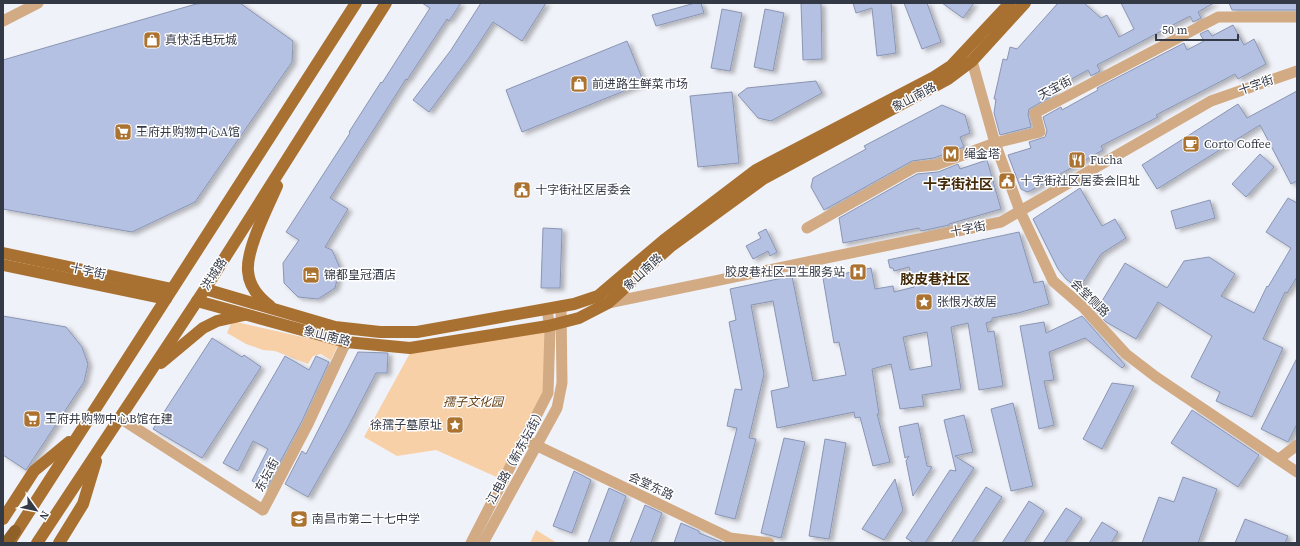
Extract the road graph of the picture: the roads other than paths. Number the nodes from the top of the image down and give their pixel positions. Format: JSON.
{"nodes":[{"id":1,"x":38,"y":3,"type":"edge"},
{"id":2,"x":356,"y":3,"type":"edge"},
{"id":3,"x":386,"y":3,"type":"edge"},
{"id":4,"x":1010,"y":3,"type":"edge"},
{"id":5,"x":1025,"y":3,"type":"edge"},
{"id":6,"x":1297,"y":17,"type":"edge"},
{"id":7,"x":3,"y":21,"type":"edge"},
{"id":8,"x":972,"y":61,"type":"junction"},
{"id":9,"x":1297,"y":71,"type":"edge"},
{"id":10,"x":995,"y":142,"type":"junction"},
{"id":11,"x":293,"y":151,"type":"junction"},
{"id":12,"x":1020,"y":210,"type":"junction"},
{"id":13,"x":807,"y":228,"type":"dead end"},
{"id":14,"x":3,"y":253,"type":"edge"},
{"id":15,"x":3,"y":265,"type":"edge"},
{"id":16,"x":205,"y":289,"type":"junction"},
{"id":17,"x":169,"y":294,"type":"junction"},
{"id":18,"x":197,"y":301,"type":"junction"},
{"id":19,"x":608,"y":303,"type":"junction"},
{"id":20,"x":561,"y":306,"type":"junction"},
{"id":21,"x":274,"y":309,"type":"junction"},
{"id":22,"x":547,"y":309,"type":"junction"},
{"id":23,"x":246,"y":314,"type":"junction"},
{"id":24,"x":562,"y":322,"type":"junction"},
{"id":25,"x":550,"y":326,"type":"junction"},
{"id":26,"x":346,"y":342,"type":"junction"},
{"id":27,"x":150,"y":372,"type":"junction"},
{"id":28,"x":120,"y":418,"type":"junction"},
{"id":29,"x":78,"y":435,"type":"junction"},
{"id":30,"x":525,"y":440,"type":"junction"},
{"id":31,"x":1297,"y":445,"type":"edge"},
{"id":32,"x":536,"y":446,"type":"junction"},
{"id":33,"x":99,"y":450,"type":"junction"},
{"id":34,"x":1279,"y":459,"type":"junction"},
{"id":35,"x":1297,"y":472,"type":"edge"},
{"id":36,"x":3,"y":519,"type":"edge"},
{"id":37,"x":15,"y":531,"type":"junction"},
{"id":38,"x":6,"y":543,"type":"edge"},
{"id":39,"x":9,"y":543,"type":"edge"},
{"id":40,"x":37,"y":543,"type":"edge"},
{"id":41,"x":59,"y":543,"type":"edge"},
{"id":42,"x":471,"y":543,"type":"edge"},
{"id":43,"x":483,"y":543,"type":"edge"},
{"id":44,"x":769,"y":543,"type":"edge"}],
"edges":[{"from":1,"to":7,"type":"street"},
{"from":2,"to":17,"type":"main road"},
{"from":3,"to":11,"type":"main road","name":"洪城路"},
{"from":4,"to":20,"type":"main road","name":"象山南路"},
{"from":5,"to":8,"type":"main road","name":"象山南路"},
{"from":6,"to":10,"type":"street","name":"天宝街"},
{"from":8,"to":10,"type":"street","name":"会堂侧路"},
{"from":8,"to":19,"type":"main road","name":"象山南路"},
{"from":9,"to":12,"type":"street","name":"十字街"},
{"from":10,"to":12,"type":"street","name":"会堂侧路"},
{"from":10,"to":13,"type":"street","name":"天宝街"},
{"from":11,"to":16,"type":"main road","name":"洪城路"},
{"from":11,"to":21,"type":"main road"},
{"from":12,"to":19,"type":"street","name":"十字街"},
{"from":12,"to":34,"type":"street","name":"会堂侧路"},
{"from":14,"to":17,"type":"main road","name":"十字街"},
{"from":15,"to":17,"type":"main road","name":"十字街"},
{"from":16,"to":18,"type":"main road","name":"洪城路"},
{"from":16,"to":21,"type":"main road","name":"象山南路"},
{"from":17,"to":29,"type":"main road"},
{"from":18,"to":23,"type":"main road","name":"象山南路"},
{"from":18,"to":27,"type":"main road","name":"洪城路"},
{"from":19,"to":24,"type":"main road","name":"象山南路"},
{"from":20,"to":22,"type":"main road","name":"象山南路"},
{"from":20,"to":24,"type":"street","name":"江电路（新东坛街）"},
{"from":21,"to":22,"type":"main road","name":"象山南路"},
{"from":22,"to":25,"type":"street","name":"江电路（新东坛街）"},
{"from":23,"to":26,"type":"main road","name":"象山南路"},
{"from":23,"to":27,"type":"main road"},
{"from":24,"to":25,"type":"main road","name":"象山南路"},
{"from":24,"to":32,"type":"street","name":"江电路（新东坛街）"},
{"from":25,"to":26,"type":"main road","name":"象山南路"},
{"from":25,"to":30,"type":"street","name":"江电路（新东坛街）"},
{"from":26,"to":28,"type":"street","name":"东坛街"},
{"from":27,"to":28,"type":"main road","name":"洪城路"},
{"from":28,"to":33,"type":"main road","name":"洪城路"},
{"from":29,"to":36,"type":"main road"},
{"from":29,"to":37,"type":"main road"},
{"from":30,"to":32,"type":"street","name":"会堂东路"},
{"from":30,"to":42,"type":"street","name":"江电路（新东坛街）"},
{"from":31,"to":34,"type":"street"},
{"from":32,"to":43,"type":"street","name":"江电路（新东坛街）"},
{"from":32,"to":44,"type":"street","name":"会堂东路"},
{"from":33,"to":40,"type":"main road","name":"洪城路"},
{"from":33,"to":41,"type":"main road"},
{"from":34,"to":35,"type":"street","name":"会堂侧路"},
{"from":37,"to":38,"type":"highway"},
{"from":37,"to":39,"type":"main road"}]}
